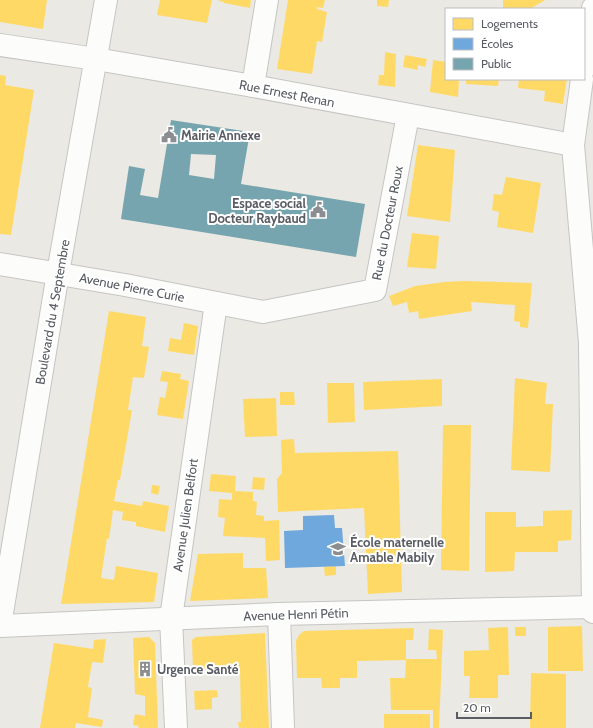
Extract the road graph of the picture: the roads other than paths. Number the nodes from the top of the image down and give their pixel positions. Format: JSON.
{"nodes":[{"id":1,"x":106,"y":0,"type":"edge"},
{"id":2,"x":267,"y":0,"type":"edge"},
{"id":3,"x":593,"y":8,"type":"edge"},
{"id":4,"x":0,"y":46,"type":"edge"},
{"id":5,"x":96,"y":59,"type":"junction"},
{"id":6,"x":585,"y":61,"type":"edge"},
{"id":7,"x":582,"y":80,"type":"edge"},
{"id":8,"x":253,"y":86,"type":"junction"},
{"id":9,"x":408,"y":115,"type":"junction"},
{"id":10,"x":572,"y":145,"type":"junction"},
{"id":11,"x":0,"y":264,"type":"edge"},
{"id":12,"x":58,"y":273,"type":"junction"},
{"id":13,"x":216,"y":303,"type":"junction"},
{"id":14,"x":593,"y":607,"type":"edge"},
{"id":15,"x":593,"y":612,"type":"edge"},
{"id":16,"x":279,"y":614,"type":"junction"},
{"id":17,"x":171,"y":618,"type":"junction"},
{"id":18,"x":0,"y":626,"type":"edge"},
{"id":19,"x":176,"y":728,"type":"edge"},
{"id":20,"x":283,"y":728,"type":"edge"}],
"edges":[{"from":1,"to":5,"type":"street","name":"Boulevard du 4 Septembre"},
{"from":2,"to":8,"type":"street"},
{"from":3,"to":6,"type":"street"},
{"from":4,"to":5,"type":"street","name":"Rue Ernest Renan"},
{"from":5,"to":8,"type":"street","name":"Rue Ernest Renan"},
{"from":5,"to":12,"type":"street","name":"Boulevard du 4 Septembre"},
{"from":7,"to":10,"type":"street"},
{"from":8,"to":9,"type":"street","name":"Rue Ernest Renan"},
{"from":9,"to":10,"type":"street","name":"Rue Ernest Renan"},
{"from":9,"to":13,"type":"street","name":"Rue du Docteur Roux"},
{"from":10,"to":14,"type":"street"},
{"from":11,"to":12,"type":"street","name":"Avenue Pierre Curie"},
{"from":12,"to":13,"type":"street","name":"Avenue Pierre Curie"},
{"from":12,"to":18,"type":"street","name":"Boulevard du 4 Septembre"},
{"from":13,"to":17,"type":"street","name":"Avenue Julien Belfort"},
{"from":14,"to":15,"type":"street"},
{"from":14,"to":16,"type":"street","name":"Avenue Henri Pétin"},
{"from":16,"to":17,"type":"street","name":"Avenue Henri Pétin"},
{"from":16,"to":20,"type":"street"},
{"from":17,"to":18,"type":"street","name":"Avenue Henri Pétin"},
{"from":17,"to":19,"type":"street","name":"Avenue Julien Belfort"}]}
